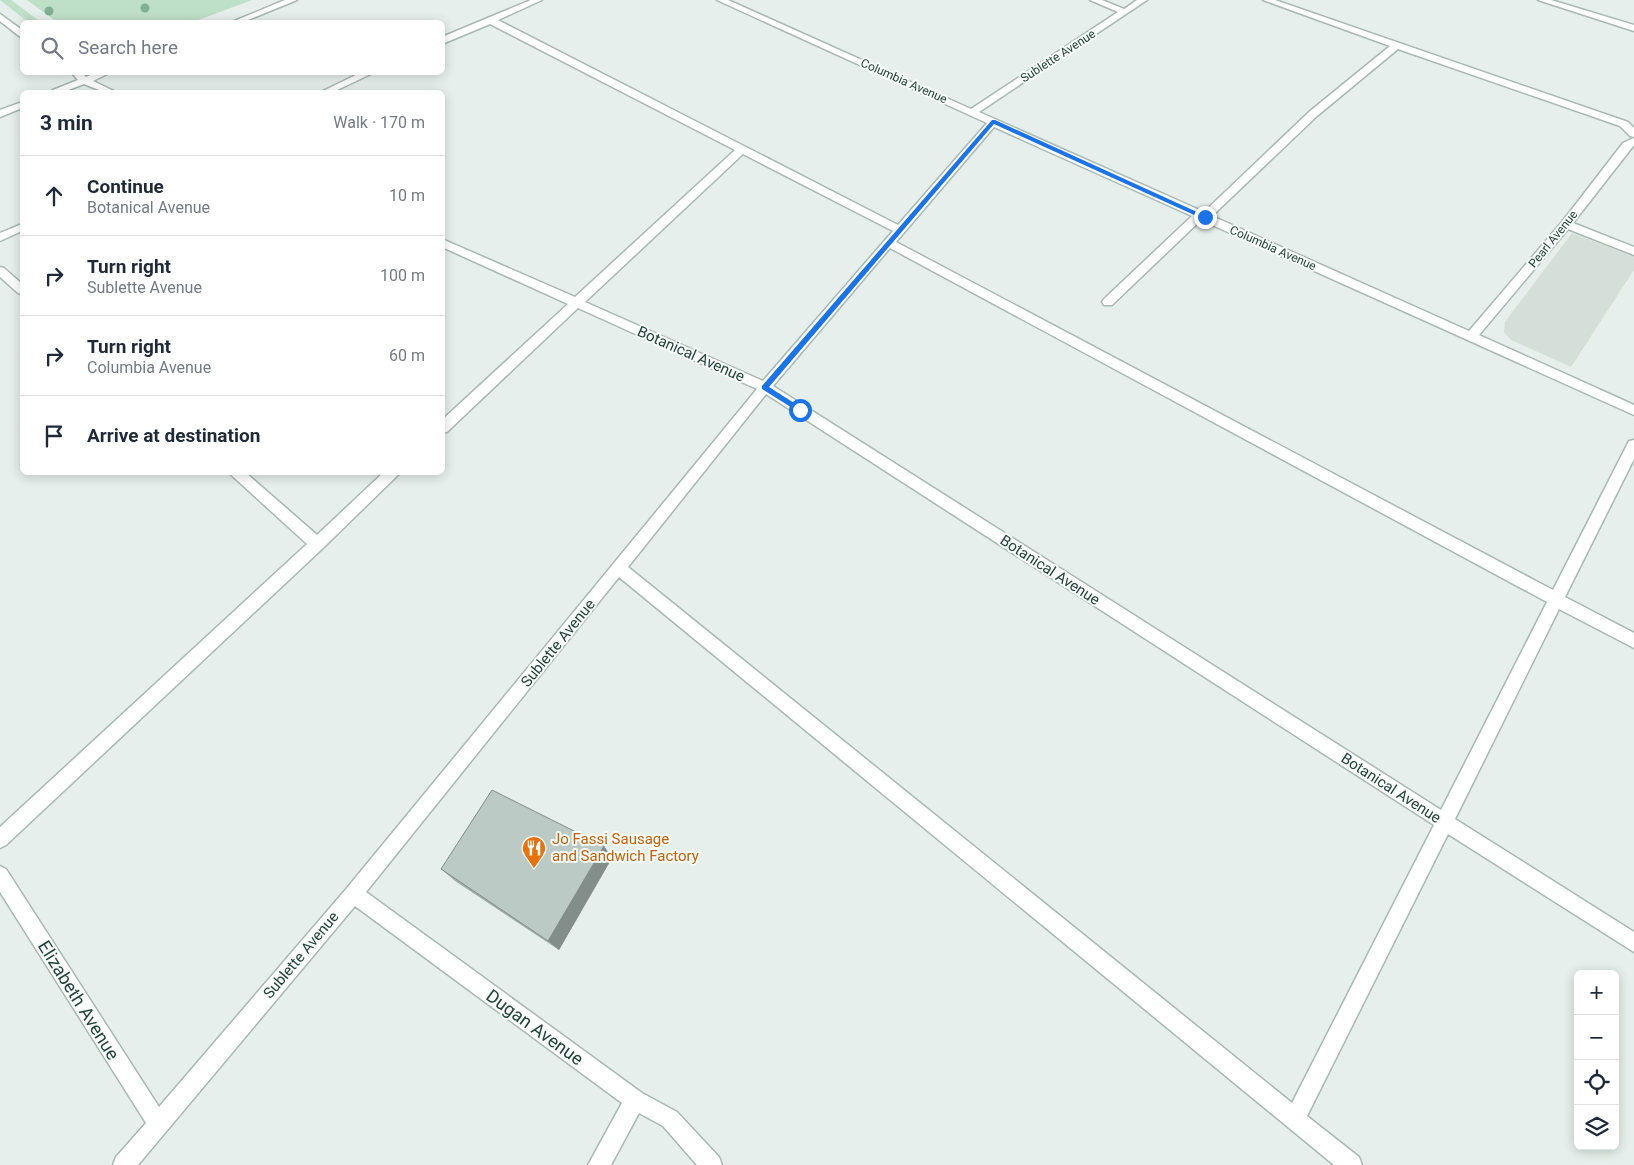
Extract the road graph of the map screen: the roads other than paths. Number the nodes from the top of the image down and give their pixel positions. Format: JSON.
{"nodes":[{"id":1,"x":293,"y":0,"type":"edge"},
{"id":2,"x":538,"y":0,"type":"edge"},
{"id":3,"x":721,"y":0,"type":"edge"},
{"id":4,"x":1094,"y":0,"type":"edge"},
{"id":5,"x":1143,"y":0,"type":"edge"},
{"id":6,"x":1267,"y":0,"type":"edge"},
{"id":7,"x":1542,"y":0,"type":"edge"},
{"id":8,"x":1126,"y":12,"type":"junction"},
{"id":9,"x":1,"y":18,"type":"edge"},
{"id":10,"x":241,"y":20,"type":"edge"},
{"id":11,"x":490,"y":20,"type":"junction"},
{"id":12,"x":1634,"y":28,"type":"edge"},
{"id":13,"x":20,"y":32,"type":"edge"},
{"id":14,"x":445,"y":40,"type":"edge"},
{"id":15,"x":1396,"y":46,"type":"junction"},
{"id":16,"x":78,"y":75,"type":"edge"},
{"id":17,"x":100,"y":75,"type":"edge"},
{"id":18,"x":364,"y":75,"type":"edge"},
{"id":19,"x":85,"y":81,"type":"junction"},
{"id":20,"x":61,"y":90,"type":"edge"},
{"id":21,"x":106,"y":90,"type":"edge"},
{"id":22,"x":330,"y":90,"type":"edge"},
{"id":23,"x":20,"y":106,"type":"edge"},
{"id":24,"x":974,"y":112,"type":"junction"},
{"id":25,"x":0,"y":114,"type":"edge"},
{"id":26,"x":994,"y":122,"type":"junction"},
{"id":27,"x":1634,"y":134,"type":"edge"},
{"id":28,"x":1634,"y":141,"type":"edge"},
{"id":29,"x":742,"y":149,"type":"junction"},
{"id":30,"x":1202,"y":216,"type":"junction"},
{"id":31,"x":1566,"y":224,"type":"junction"},
{"id":32,"x":20,"y":228,"type":"edge"},
{"id":33,"x":900,"y":230,"type":"junction"},
{"id":34,"x":0,"y":237,"type":"edge"},
{"id":35,"x":445,"y":243,"type":"edge"},
{"id":36,"x":889,"y":243,"type":"junction"},
{"id":37,"x":1634,"y":251,"type":"edge"},
{"id":38,"x":0,"y":271,"type":"edge"},
{"id":39,"x":20,"y":288,"type":"edge"},
{"id":40,"x":577,"y":302,"type":"junction"},
{"id":41,"x":1108,"y":302,"type":"dead end"},
{"id":42,"x":1471,"y":337,"type":"junction"},
{"id":43,"x":765,"y":388,"type":"junction"},
{"id":44,"x":1634,"y":410,"type":"edge"},
{"id":45,"x":445,"y":425,"type":"edge"},
{"id":46,"x":1634,"y":445,"type":"edge"},
{"id":47,"x":238,"y":475,"type":"edge"},
{"id":48,"x":391,"y":475,"type":"edge"},
{"id":49,"x":318,"y":544,"type":"junction"},
{"id":50,"x":619,"y":568,"type":"junction"},
{"id":51,"x":1557,"y":600,"type":"junction"},
{"id":52,"x":1634,"y":641,"type":"edge"},
{"id":53,"x":1445,"y":822,"type":"junction"},
{"id":54,"x":0,"y":839,"type":"edge"},
{"id":55,"x":0,"y":875,"type":"edge"},
{"id":56,"x":353,"y":894,"type":"junction"},
{"id":57,"x":1634,"y":943,"type":"edge"},
{"id":58,"x":635,"y":1100,"type":"junction"},
{"id":59,"x":1295,"y":1119,"type":"junction"},
{"id":60,"x":158,"y":1124,"type":"junction"},
{"id":61,"x":124,"y":1165,"type":"edge"},
{"id":62,"x":599,"y":1165,"type":"edge"},
{"id":63,"x":711,"y":1165,"type":"edge"},
{"id":64,"x":1352,"y":1165,"type":"edge"}],
"edges":[{"from":1,"to":10,"type":"street"},
{"from":2,"to":11,"type":"street"},
{"from":3,"to":24,"type":"street","name":"Columbia Avenue"},
{"from":4,"to":8,"type":"street"},
{"from":5,"to":8,"type":"street","name":"Sublette Avenue"},
{"from":6,"to":15,"type":"street"},
{"from":7,"to":12,"type":"street"},
{"from":8,"to":24,"type":"street","name":"Sublette Avenue"},
{"from":9,"to":13,"type":"street"},
{"from":11,"to":14,"type":"street"},
{"from":11,"to":29,"type":"street"},
{"from":15,"to":27,"type":"street"},
{"from":15,"to":30,"type":"street"},
{"from":16,"to":19,"type":"street"},
{"from":17,"to":19,"type":"street"},
{"from":18,"to":22,"type":"street"},
{"from":19,"to":20,"type":"street"},
{"from":19,"to":21,"type":"street"},
{"from":23,"to":25,"type":"street"},
{"from":24,"to":26,"type":"street","name":"Columbia Avenue"},
{"from":26,"to":30,"type":"street","name":"Columbia Avenue"},
{"from":26,"to":33,"type":"street","name":"Sublette Avenue"},
{"from":28,"to":31,"type":"street","name":"Pearl Avenue"},
{"from":29,"to":33,"type":"street"},
{"from":29,"to":40,"type":"street"},
{"from":30,"to":41,"type":"street"},
{"from":30,"to":42,"type":"street","name":"Columbia Avenue"},
{"from":31,"to":37,"type":"street"},
{"from":31,"to":42,"type":"street","name":"Pearl Avenue"},
{"from":32,"to":34,"type":"street"},
{"from":33,"to":36,"type":"street","name":"Sublette Avenue"},
{"from":35,"to":40,"type":"street","name":"Botanical Avenue"},
{"from":36,"to":43,"type":"street","name":"Sublette Avenue"},
{"from":36,"to":51,"type":"street"},
{"from":38,"to":39,"type":"street"},
{"from":40,"to":43,"type":"street","name":"Botanical Avenue"},
{"from":40,"to":45,"type":"street"},
{"from":42,"to":44,"type":"street","name":"Columbia Avenue"},
{"from":43,"to":50,"type":"street","name":"Sublette Avenue"},
{"from":43,"to":53,"type":"street","name":"Botanical Avenue"},
{"from":46,"to":51,"type":"street"},
{"from":47,"to":49,"type":"street"},
{"from":48,"to":49,"type":"street"},
{"from":49,"to":54,"type":"street"},
{"from":50,"to":56,"type":"street","name":"Sublette Avenue"},
{"from":50,"to":59,"type":"street"},
{"from":51,"to":52,"type":"street"},
{"from":51,"to":53,"type":"street"},
{"from":53,"to":57,"type":"street","name":"Botanical Avenue"},
{"from":53,"to":59,"type":"street"},
{"from":55,"to":60,"type":"street","name":"Elizabeth Avenue"},
{"from":56,"to":58,"type":"street","name":"Dugan Avenue"},
{"from":56,"to":60,"type":"street","name":"Sublette Avenue"},
{"from":58,"to":62,"type":"street"},
{"from":58,"to":63,"type":"street","name":"Dugan Avenue"},
{"from":59,"to":64,"type":"street"},
{"from":60,"to":61,"type":"street","name":"Sublette Avenue"}]}
